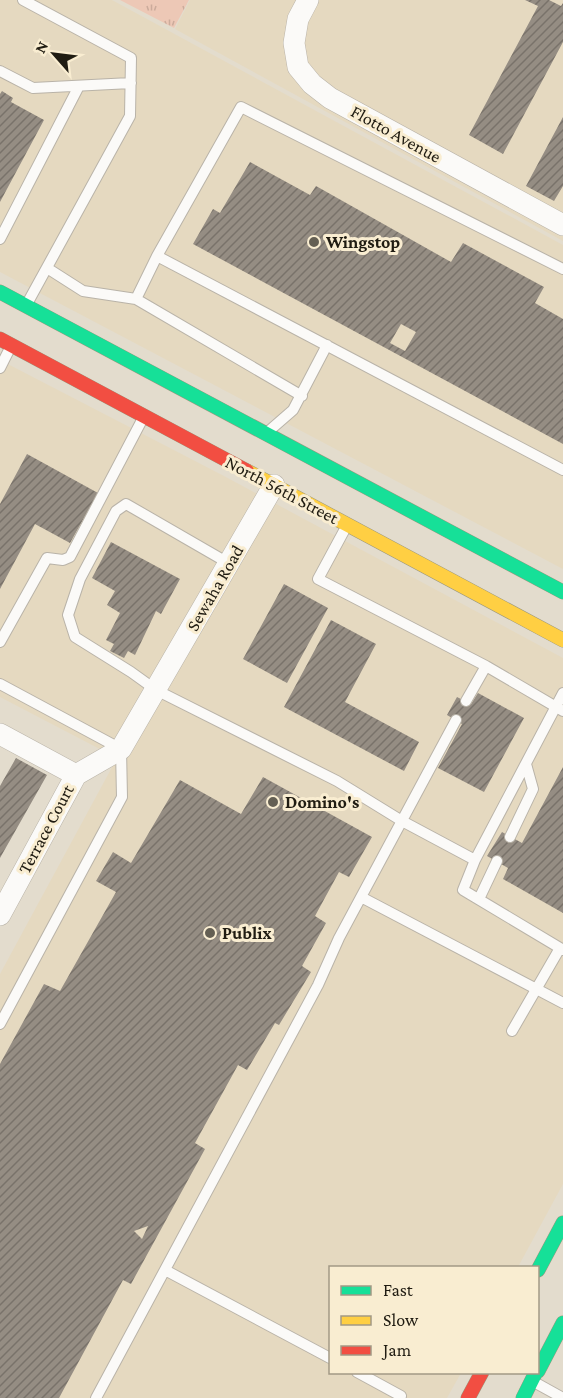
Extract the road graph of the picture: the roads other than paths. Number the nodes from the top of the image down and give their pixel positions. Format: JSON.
{"nodes":[{"id":1,"x":23,"y":0,"type":"edge"},
{"id":2,"x":308,"y":0,"type":"edge"},
{"id":3,"x":0,"y":71,"type":"edge"},
{"id":4,"x":131,"y":83,"type":"junction"},
{"id":5,"x":79,"y":86,"type":"junction"},
{"id":6,"x":563,"y":225,"type":"edge"},
{"id":7,"x":0,"y":239,"type":"edge"},
{"id":8,"x":157,"y":256,"type":"junction"},
{"id":9,"x":47,"y":268,"type":"junction"},
{"id":10,"x":563,"y":269,"type":"edge"},
{"id":11,"x":0,"y":292,"type":"edge"},
{"id":12,"x":136,"y":299,"type":"junction"},
{"id":13,"x":26,"y":307,"type":"junction"},
{"id":14,"x":13,"y":316,"type":"dead end"},
{"id":15,"x":6,"y":342,"type":"edge"},
{"id":16,"x":327,"y":345,"type":"junction"},
{"id":17,"x":0,"y":368,"type":"edge"},
{"id":18,"x":302,"y":396,"type":"junction"},
{"id":19,"x":121,"y":405,"type":"junction"},
{"id":20,"x":144,"y":417,"type":"junction"},
{"id":21,"x":199,"y":429,"type":"dead end"},
{"id":22,"x":266,"y":434,"type":"junction"},
{"id":23,"x":251,"y":441,"type":"dead end"},
{"id":24,"x":563,"y":470,"type":"edge"},
{"id":25,"x":278,"y":481,"type":"junction"},
{"id":26,"x":347,"y":524,"type":"junction"},
{"id":27,"x":448,"y":545,"type":"dead end"},
{"id":28,"x":476,"y":546,"type":"junction"},
{"id":29,"x":230,"y":564,"type":"junction"},
{"id":30,"x":563,"y":591,"type":"edge"},
{"id":31,"x":563,"y":640,"type":"edge"},
{"id":32,"x":0,"y":642,"type":"edge"},
{"id":33,"x":486,"y":666,"type":"junction"},
{"id":34,"x":0,"y":684,"type":"edge"},
{"id":35,"x":156,"y":690,"type":"junction"},
{"id":36,"x":563,"y":693,"type":"edge"},
{"id":37,"x":466,"y":701,"type":"dead end"},
{"id":38,"x":560,"y":709,"type":"edge"},
{"id":39,"x":456,"y":720,"type":"dead end"},
{"id":40,"x":0,"y":734,"type":"edge"},
{"id":41,"x":121,"y":749,"type":"junction"},
{"id":42,"x":526,"y":764,"type":"junction"},
{"id":43,"x":76,"y":775,"type":"junction"},
{"id":44,"x":402,"y":821,"type":"junction"},
{"id":45,"x":510,"y":837,"type":"dead end"},
{"id":46,"x":475,"y":860,"type":"junction"},
{"id":47,"x":497,"y":861,"type":"dead end"},
{"id":48,"x":361,"y":897,"type":"junction"},
{"id":49,"x":479,"y":899,"type":"junction"},
{"id":50,"x":0,"y":915,"type":"edge"},
{"id":51,"x":562,"y":949,"type":"edge"},
{"id":52,"x":537,"y":990,"type":"junction"},
{"id":53,"x":563,"y":1003,"type":"edge"},
{"id":54,"x":0,"y":1024,"type":"edge"},
{"id":55,"x":512,"y":1031,"type":"dead end"},
{"id":56,"x":563,"y":1223,"type":"edge"},
{"id":57,"x":539,"y":1266,"type":"edge"},
{"id":58,"x":165,"y":1270,"type":"junction"},
{"id":59,"x":563,"y":1323,"type":"edge"},
{"id":60,"x":556,"y":1355,"type":"edge"},
{"id":61,"x":329,"y":1357,"type":"edge"},
{"id":62,"x":539,"y":1371,"type":"edge"},
{"id":63,"x":361,"y":1374,"type":"edge"},
{"id":64,"x":481,"y":1374,"type":"edge"},
{"id":65,"x":535,"y":1375,"type":"edge"},
{"id":66,"x":401,"y":1396,"type":"dead end"},
{"id":67,"x":96,"y":1398,"type":"edge"},
{"id":68,"x":468,"y":1398,"type":"edge"},
{"id":69,"x":523,"y":1398,"type":"edge"},
{"id":70,"x":563,"y":1398,"type":"edge"}],
"edges":[{"from":1,"to":4,"type":"lane"},
{"from":2,"to":6,"type":"street","name":"Flotto Avenue"},
{"from":3,"to":5,"type":"lane"},
{"from":4,"to":5,"type":"lane"},
{"from":4,"to":9,"type":"lane"},
{"from":5,"to":7,"type":"lane"},
{"from":8,"to":10,"type":"lane"},
{"from":8,"to":12,"type":"lane"},
{"from":8,"to":16,"type":"lane"},
{"from":9,"to":12,"type":"lane"},
{"from":9,"to":13,"type":"lane"},
{"from":11,"to":13,"type":"main road"},
{"from":12,"to":18,"type":"lane"},
{"from":13,"to":14,"type":"main road"},
{"from":13,"to":22,"type":"main road"},
{"from":15,"to":17,"type":"lane"},
{"from":15,"to":19,"type":"main road","name":"North 56th Street"},
{"from":16,"to":18,"type":"lane"},
{"from":16,"to":24,"type":"lane"},
{"from":18,"to":22,"type":"lane"},
{"from":19,"to":20,"type":"main road","name":"North 56th Street"},
{"from":19,"to":21,"type":"main road"},
{"from":20,"to":25,"type":"main road","name":"North 56th Street"},
{"from":20,"to":32,"type":"lane"},
{"from":22,"to":23,"type":"main road"},
{"from":22,"to":28,"type":"main road"},
{"from":25,"to":26,"type":"main road","name":"North 56th Street"},
{"from":25,"to":29,"type":"street","name":"Sewaha Road"},
{"from":26,"to":31,"type":"main road","name":"North 56th Street"},
{"from":26,"to":33,"type":"lane"},
{"from":27,"to":28,"type":"main road"},
{"from":28,"to":30,"type":"main road"},
{"from":29,"to":35,"type":"street","name":"Sewaha Road"},
{"from":29,"to":35,"type":"lane"},
{"from":33,"to":37,"type":"lane"},
{"from":33,"to":38,"type":"lane"},
{"from":34,"to":41,"type":"lane"},
{"from":35,"to":41,"type":"street","name":"Terrace Court"},
{"from":35,"to":44,"type":"lane"},
{"from":36,"to":38,"type":"lane"},
{"from":38,"to":42,"type":"lane"},
{"from":39,"to":44,"type":"lane"},
{"from":40,"to":43,"type":"street","name":"Terrace Court"},
{"from":41,"to":43,"type":"street","name":"Terrace Court"},
{"from":41,"to":54,"type":"lane"},
{"from":42,"to":45,"type":"lane"},
{"from":42,"to":46,"type":"lane"},
{"from":43,"to":50,"type":"street","name":"Terrace Court"},
{"from":44,"to":46,"type":"lane"},
{"from":44,"to":48,"type":"lane"},
{"from":46,"to":49,"type":"lane"},
{"from":47,"to":49,"type":"lane"},
{"from":48,"to":52,"type":"lane"},
{"from":48,"to":58,"type":"lane"},
{"from":49,"to":51,"type":"lane"},
{"from":51,"to":52,"type":"lane"},
{"from":52,"to":53,"type":"lane"},
{"from":52,"to":55,"type":"lane"},
{"from":56,"to":57,"type":"main road"},
{"from":58,"to":61,"type":"lane"},
{"from":58,"to":67,"type":"lane"},
{"from":59,"to":60,"type":"main road"},
{"from":60,"to":62,"type":"main road"},
{"from":63,"to":66,"type":"lane"},
{"from":64,"to":68,"type":"main road"},
{"from":65,"to":69,"type":"main road"},
{"from":65,"to":70,"type":"lane"}]}
